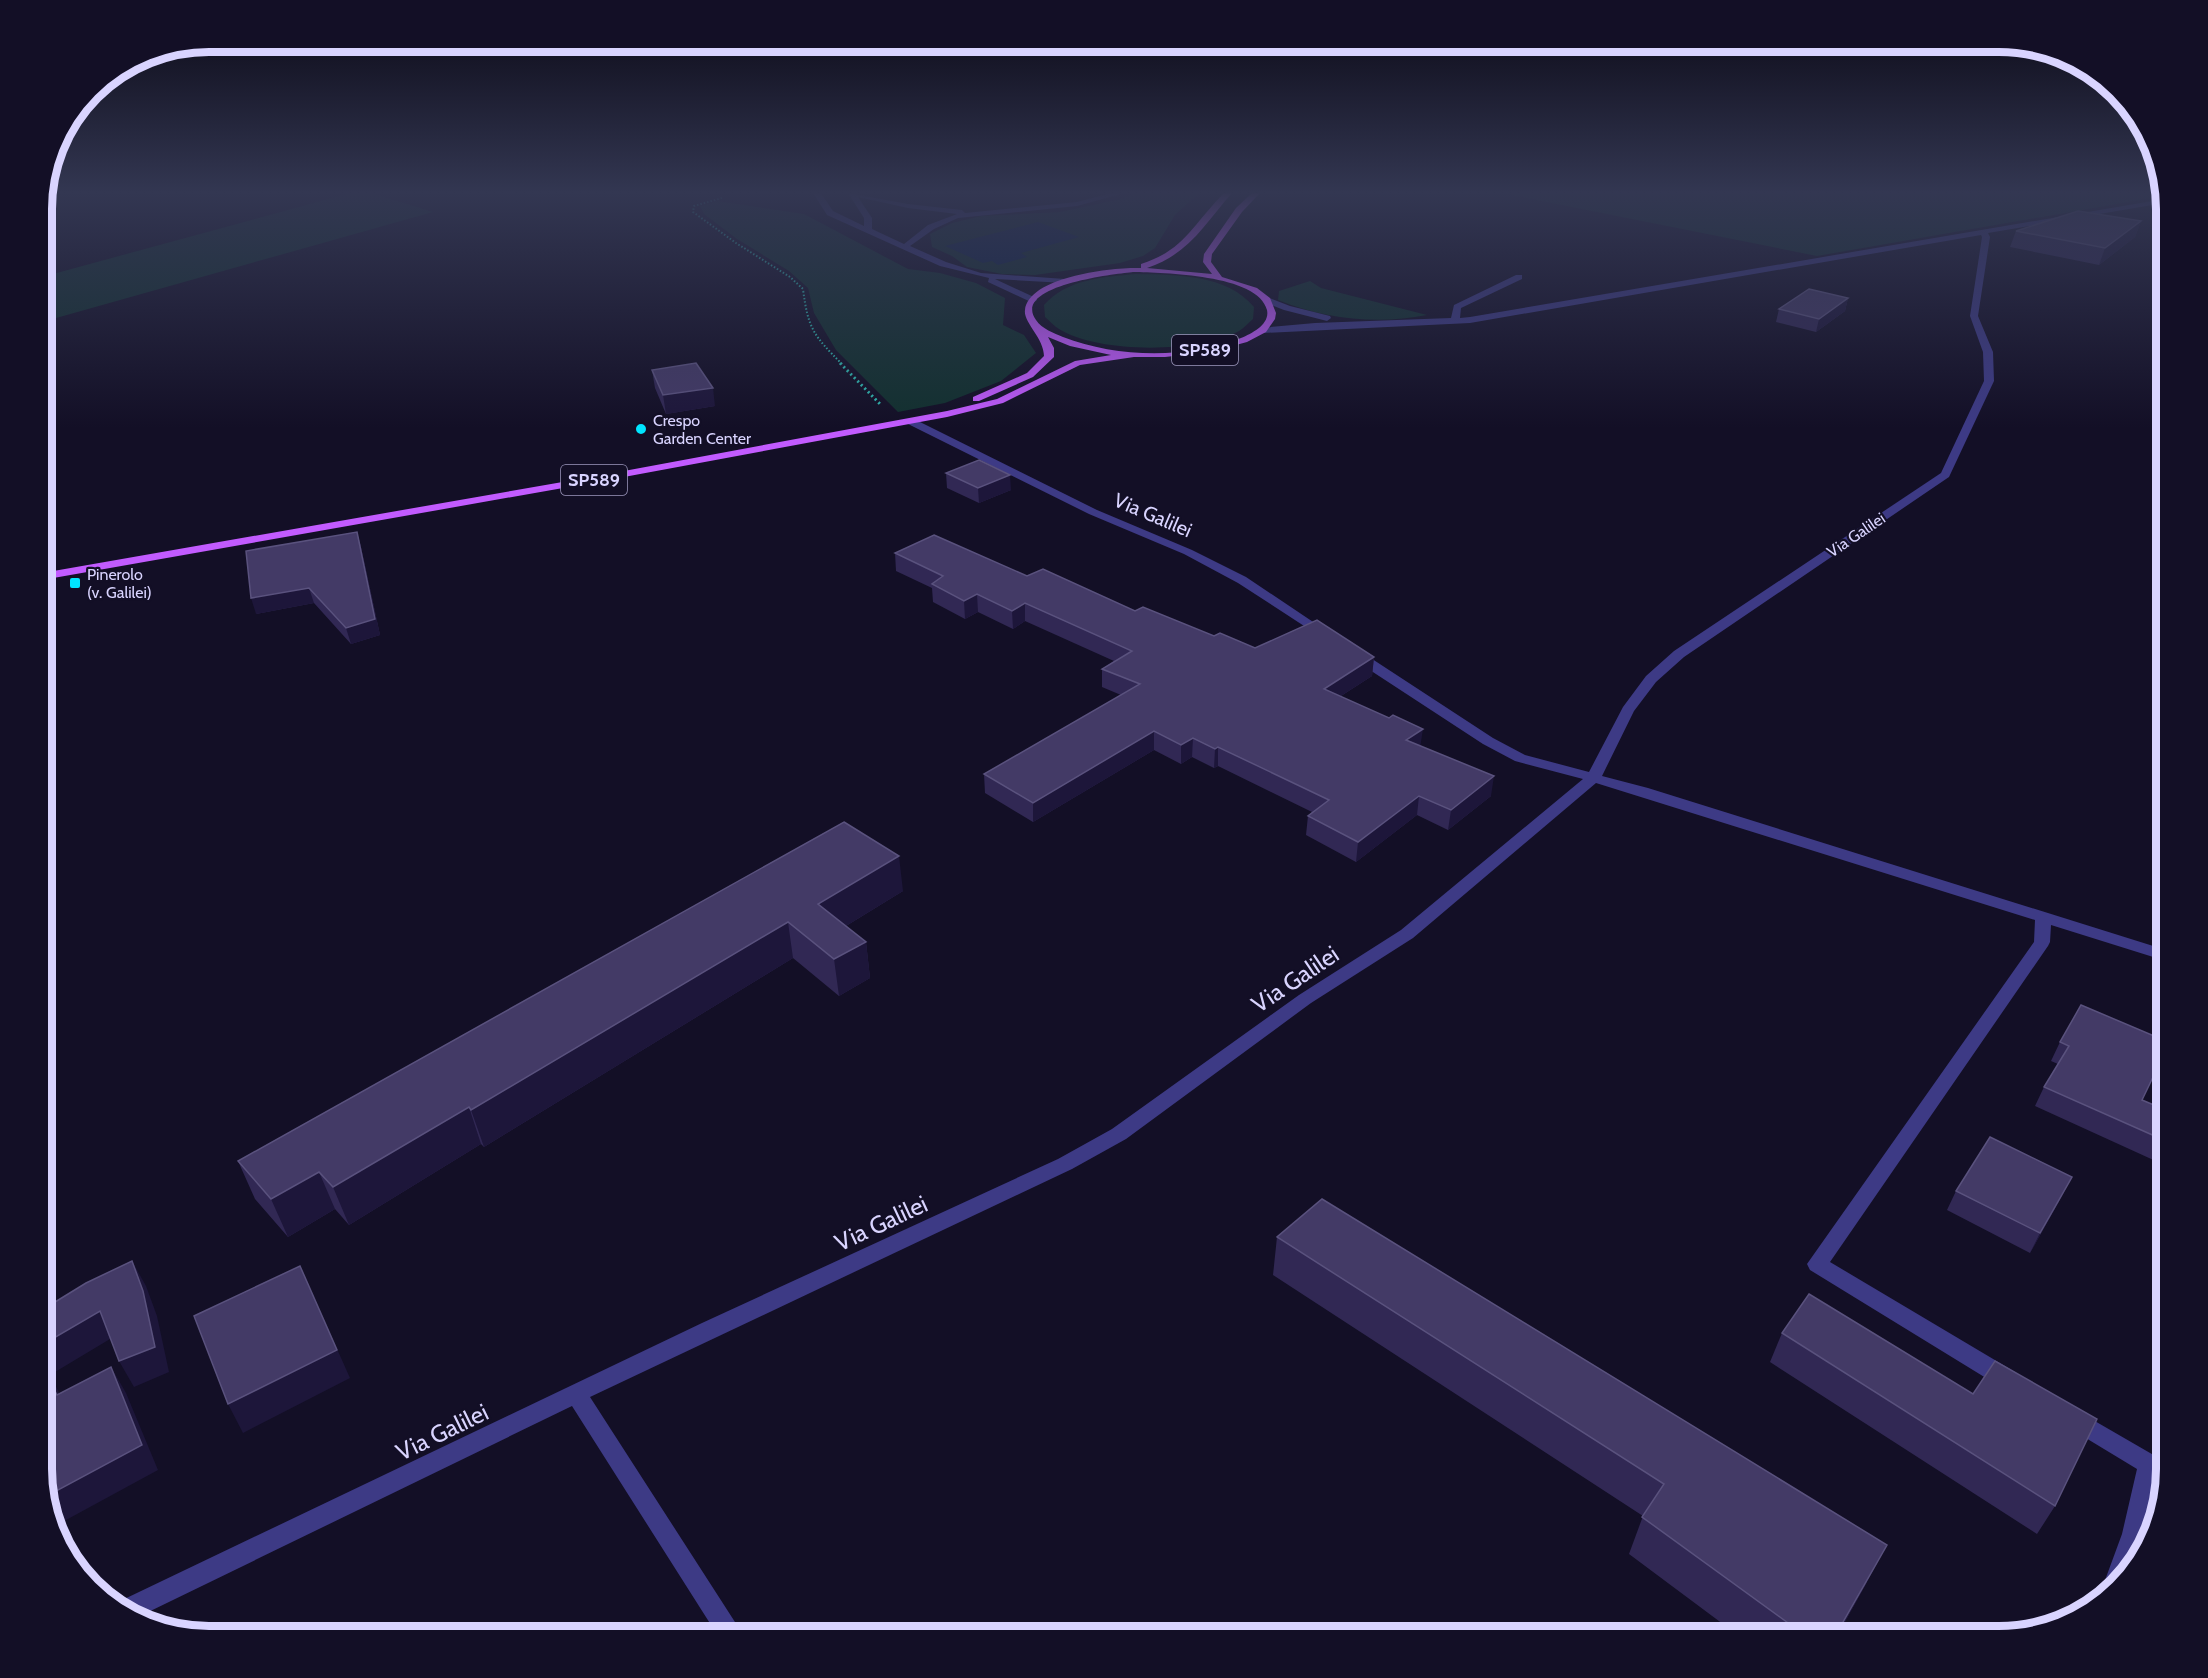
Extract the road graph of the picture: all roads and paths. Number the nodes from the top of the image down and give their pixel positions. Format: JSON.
{"nodes":[{"id":1,"x":781,"y":271,"type":"edge"},
{"id":2,"x":968,"y":271,"type":"edge"},
{"id":3,"x":1117,"y":271,"type":"edge"},
{"id":4,"x":1181,"y":271,"type":"edge"},
{"id":5,"x":1214,"y":271,"type":"edge"},
{"id":6,"x":1761,"y":271,"type":"edge"},
{"id":7,"x":1981,"y":271,"type":"edge"},
{"id":8,"x":980,"y":275,"type":"junction"},
{"id":9,"x":1218,"y":277,"type":"junction"},
{"id":10,"x":1519,"y":277,"type":"dead end"},
{"id":11,"x":1065,"y":281,"type":"junction"},
{"id":12,"x":1033,"y":300,"type":"junction"},
{"id":13,"x":1267,"y":300,"type":"junction"},
{"id":14,"x":1455,"y":321,"type":"junction"},
{"id":15,"x":1363,"y":324,"type":"junction"},
{"id":16,"x":1038,"y":328,"type":"junction"},
{"id":17,"x":1263,"y":330,"type":"junction"},
{"id":18,"x":1138,"y":354,"type":"junction"},
{"id":19,"x":892,"y":417,"type":"junction"},
{"id":20,"x":910,"y":422,"type":"junction"},
{"id":21,"x":53,"y":564,"type":"edge"},
{"id":22,"x":53,"y":575,"type":"edge"},
{"id":23,"x":1594,"y":777,"type":"junction"},
{"id":24,"x":2043,"y":918,"type":"junction"},
{"id":25,"x":2156,"y":953,"type":"edge"},
{"id":26,"x":2028,"y":1391,"type":"edge"},
{"id":27,"x":576,"y":1394,"type":"junction"},
{"id":28,"x":2058,"y":1410,"type":"edge"},
{"id":29,"x":2123,"y":1564,"type":"edge"},
{"id":30,"x":135,"y":1606,"type":"edge"},
{"id":31,"x":726,"y":1626,"type":"edge"}],
"edges":[{"from":1,"to":19,"type":"path"},
{"from":2,"to":8,"type":"street"},
{"from":3,"to":11,"type":"main road"},
{"from":4,"to":9,"type":"main road"},
{"from":5,"to":9,"type":"main road"},
{"from":6,"to":14,"type":"street"},
{"from":7,"to":23,"type":"street","name":"Via Galilei"},
{"from":8,"to":11,"type":"street"},
{"from":8,"to":12,"type":"street"},
{"from":9,"to":13,"type":"main road"},
{"from":10,"to":14,"type":"street"},
{"from":11,"to":12,"type":"main road"},
{"from":12,"to":16,"type":"main road","number":"SP589"},
{"from":13,"to":15,"type":"street"},
{"from":13,"to":17,"type":"main road","number":"SP589"},
{"from":14,"to":15,"type":"street"},
{"from":15,"to":17,"type":"street"},
{"from":16,"to":18,"type":"main road","number":"SP589"},
{"from":16,"to":19,"type":"main road","number":"SP589"},
{"from":17,"to":18,"type":"main road","number":"SP589"},
{"from":18,"to":20,"type":"main road","number":"SP589"},
{"from":19,"to":21,"type":"main road","number":"SP589"},
{"from":20,"to":22,"type":"main road","number":"SP589"},
{"from":20,"to":23,"type":"street","name":"Via Galilei"},
{"from":23,"to":24,"type":"street","name":"Via Galilei"},
{"from":23,"to":27,"type":"street","name":"Via Galilei"},
{"from":24,"to":25,"type":"street","name":"Via Galilei"},
{"from":24,"to":26,"type":"street"},
{"from":27,"to":30,"type":"street","name":"Via Galilei"},
{"from":27,"to":31,"type":"street"},
{"from":28,"to":29,"type":"street"}]}
